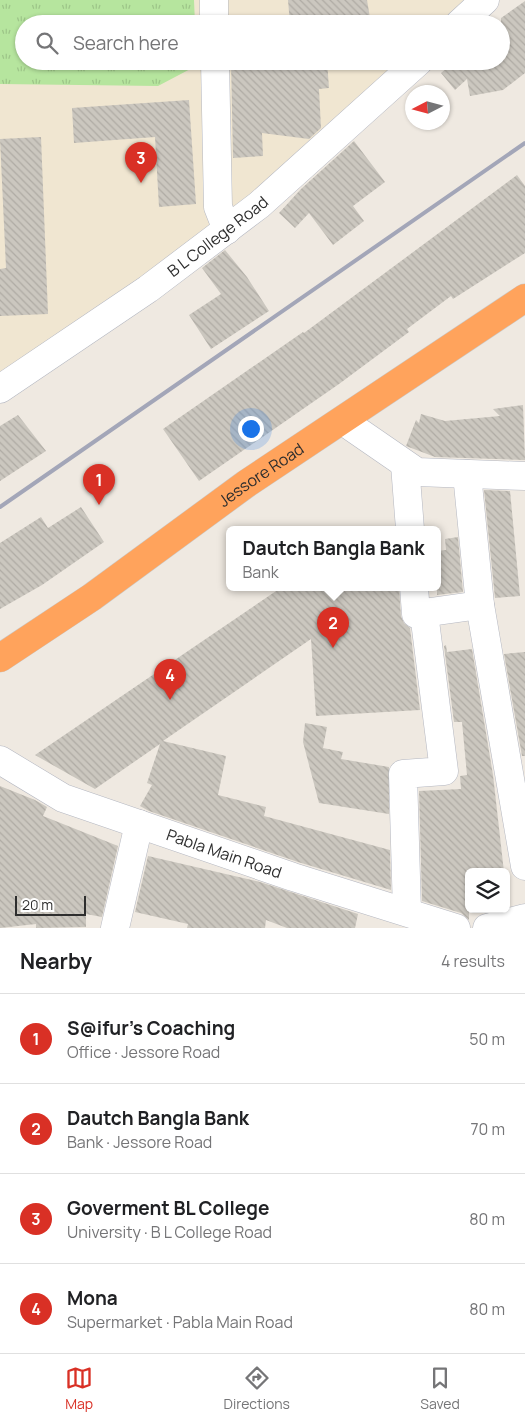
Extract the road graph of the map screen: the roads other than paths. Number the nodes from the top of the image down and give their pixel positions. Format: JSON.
{"nodes":[{"id":1,"x":214,"y":0,"type":"edge"},
{"id":2,"x":485,"y":0,"type":"edge"},
{"id":3,"x":214,"y":15,"type":"edge"},
{"id":4,"x":469,"y":15,"type":"edge"},
{"id":5,"x":215,"y":70,"type":"edge"},
{"id":6,"x":409,"y":70,"type":"edge"},
{"id":7,"x":227,"y":230,"type":"junction"},
{"id":8,"x":525,"y":298,"type":"edge"},
{"id":9,"x":0,"y":389,"type":"edge"},
{"id":10,"x":343,"y":421,"type":"junction"},
{"id":11,"x":405,"y":465,"type":"junction"},
{"id":12,"x":467,"y":474,"type":"junction"},
{"id":13,"x":525,"y":476,"type":"edge"},
{"id":14,"x":410,"y":526,"type":"edge"},
{"id":15,"x":414,"y":591,"type":"edge"},
{"id":16,"x":480,"y":605,"type":"junction"},
{"id":17,"x":424,"y":613,"type":"junction"},
{"id":18,"x":0,"y":658,"type":"edge"},
{"id":19,"x":0,"y":760,"type":"edge"},
{"id":20,"x":139,"y":824,"type":"junction"},
{"id":21,"x":525,"y":866,"type":"edge"},
{"id":22,"x":407,"y":912,"type":"junction"},
{"id":23,"x":525,"y":918,"type":"edge"},
{"id":24,"x":115,"y":928,"type":"edge"},
{"id":25,"x":456,"y":928,"type":"edge"},
{"id":26,"x":487,"y":928,"type":"edge"}],
"edges":[{"from":1,"to":3,"type":"street"},
{"from":2,"to":4,"type":"street"},
{"from":5,"to":7,"type":"street"},
{"from":6,"to":7,"type":"street","name":"B L College Road"},
{"from":7,"to":9,"type":"street","name":"B L College Road"},
{"from":8,"to":10,"type":"highway","name":"Jessore Road"},
{"from":10,"to":11,"type":"street"},
{"from":10,"to":18,"type":"highway","name":"Jessore Road"},
{"from":11,"to":12,"type":"street"},
{"from":11,"to":14,"type":"street"},
{"from":12,"to":13,"type":"street"},
{"from":12,"to":16,"type":"street"},
{"from":15,"to":17,"type":"street"},
{"from":16,"to":17,"type":"street"},
{"from":16,"to":21,"type":"street"},
{"from":17,"to":22,"type":"street"},
{"from":19,"to":20,"type":"street","name":"Pabla Main Road"},
{"from":20,"to":22,"type":"street","name":"Pabla Main Road"},
{"from":20,"to":24,"type":"street"},
{"from":22,"to":25,"type":"street","name":"Pabla Main Road"},
{"from":23,"to":26,"type":"street"}]}
